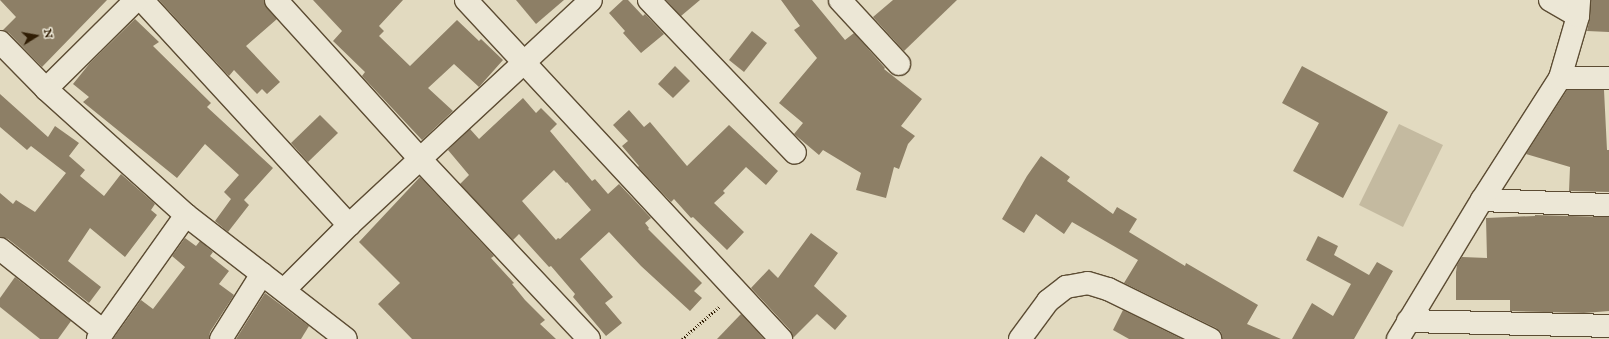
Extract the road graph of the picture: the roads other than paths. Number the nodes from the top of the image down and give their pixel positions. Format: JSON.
{"nodes":[{"id":1,"x":136,"y":0,"type":"edge"},
{"id":2,"x":142,"y":0,"type":"edge"},
{"id":3,"x":276,"y":0,"type":"edge"},
{"id":4,"x":466,"y":0,"type":"edge"},
{"id":5,"x":591,"y":0,"type":"edge"},
{"id":6,"x":648,"y":0,"type":"edge"},
{"id":7,"x":840,"y":0,"type":"edge"},
{"id":8,"x":1550,"y":0,"type":"edge"},
{"id":9,"x":1578,"y":8,"type":"edge"},
{"id":10,"x":0,"y":42,"type":"edge"},
{"id":11,"x":523,"y":62,"type":"junction"},
{"id":12,"x":899,"y":64,"type":"dead end"},
{"id":13,"x":1560,"y":78,"type":"junction"},
{"id":14,"x":1609,"y":78,"type":"edge"},
{"id":15,"x":46,"y":89,"type":"junction"},
{"id":16,"x":795,"y":153,"type":"dead end"},
{"id":17,"x":421,"y":160,"type":"junction"},
{"id":18,"x":1482,"y":200,"type":"junction"},
{"id":19,"x":1609,"y":205,"type":"edge"},
{"id":20,"x":186,"y":215,"type":"junction"},
{"id":21,"x":349,"y":225,"type":"junction"},
{"id":22,"x":0,"y":249,"type":"edge"},
{"id":23,"x":262,"y":274,"type":"junction"},
{"id":24,"x":284,"y":290,"type":"junction"},
{"id":25,"x":1609,"y":326,"type":"edge"},
{"id":26,"x":1403,"y":330,"type":"edge"},
{"id":27,"x":100,"y":335,"type":"edge"},
{"id":28,"x":221,"y":339,"type":"edge"},
{"id":29,"x":346,"y":339,"type":"edge"},
{"id":30,"x":589,"y":339,"type":"edge"},
{"id":31,"x":781,"y":339,"type":"edge"},
{"id":32,"x":1020,"y":339,"type":"edge"},
{"id":33,"x":1210,"y":339,"type":"edge"}],
"edges":[{"from":1,"to":15,"type":"street"},
{"from":2,"to":21,"type":"street"},
{"from":3,"to":17,"type":"street"},
{"from":4,"to":11,"type":"street"},
{"from":5,"to":11,"type":"street"},
{"from":6,"to":16,"type":"street"},
{"from":7,"to":12,"type":"street"},
{"from":8,"to":9,"type":"street"},
{"from":9,"to":13,"type":"street"},
{"from":10,"to":15,"type":"street"},
{"from":11,"to":17,"type":"street"},
{"from":11,"to":31,"type":"street"},
{"from":13,"to":14,"type":"street"},
{"from":13,"to":18,"type":"street"},
{"from":15,"to":20,"type":"street"},
{"from":17,"to":21,"type":"street"},
{"from":17,"to":30,"type":"street"},
{"from":18,"to":19,"type":"street"},
{"from":18,"to":26,"type":"street"},
{"from":20,"to":23,"type":"street"},
{"from":20,"to":27,"type":"street"},
{"from":21,"to":24,"type":"street"},
{"from":22,"to":27,"type":"street"},
{"from":23,"to":24,"type":"street"},
{"from":23,"to":28,"type":"street"},
{"from":24,"to":29,"type":"street"},
{"from":25,"to":26,"type":"street"},
{"from":32,"to":33,"type":"street"}]}
